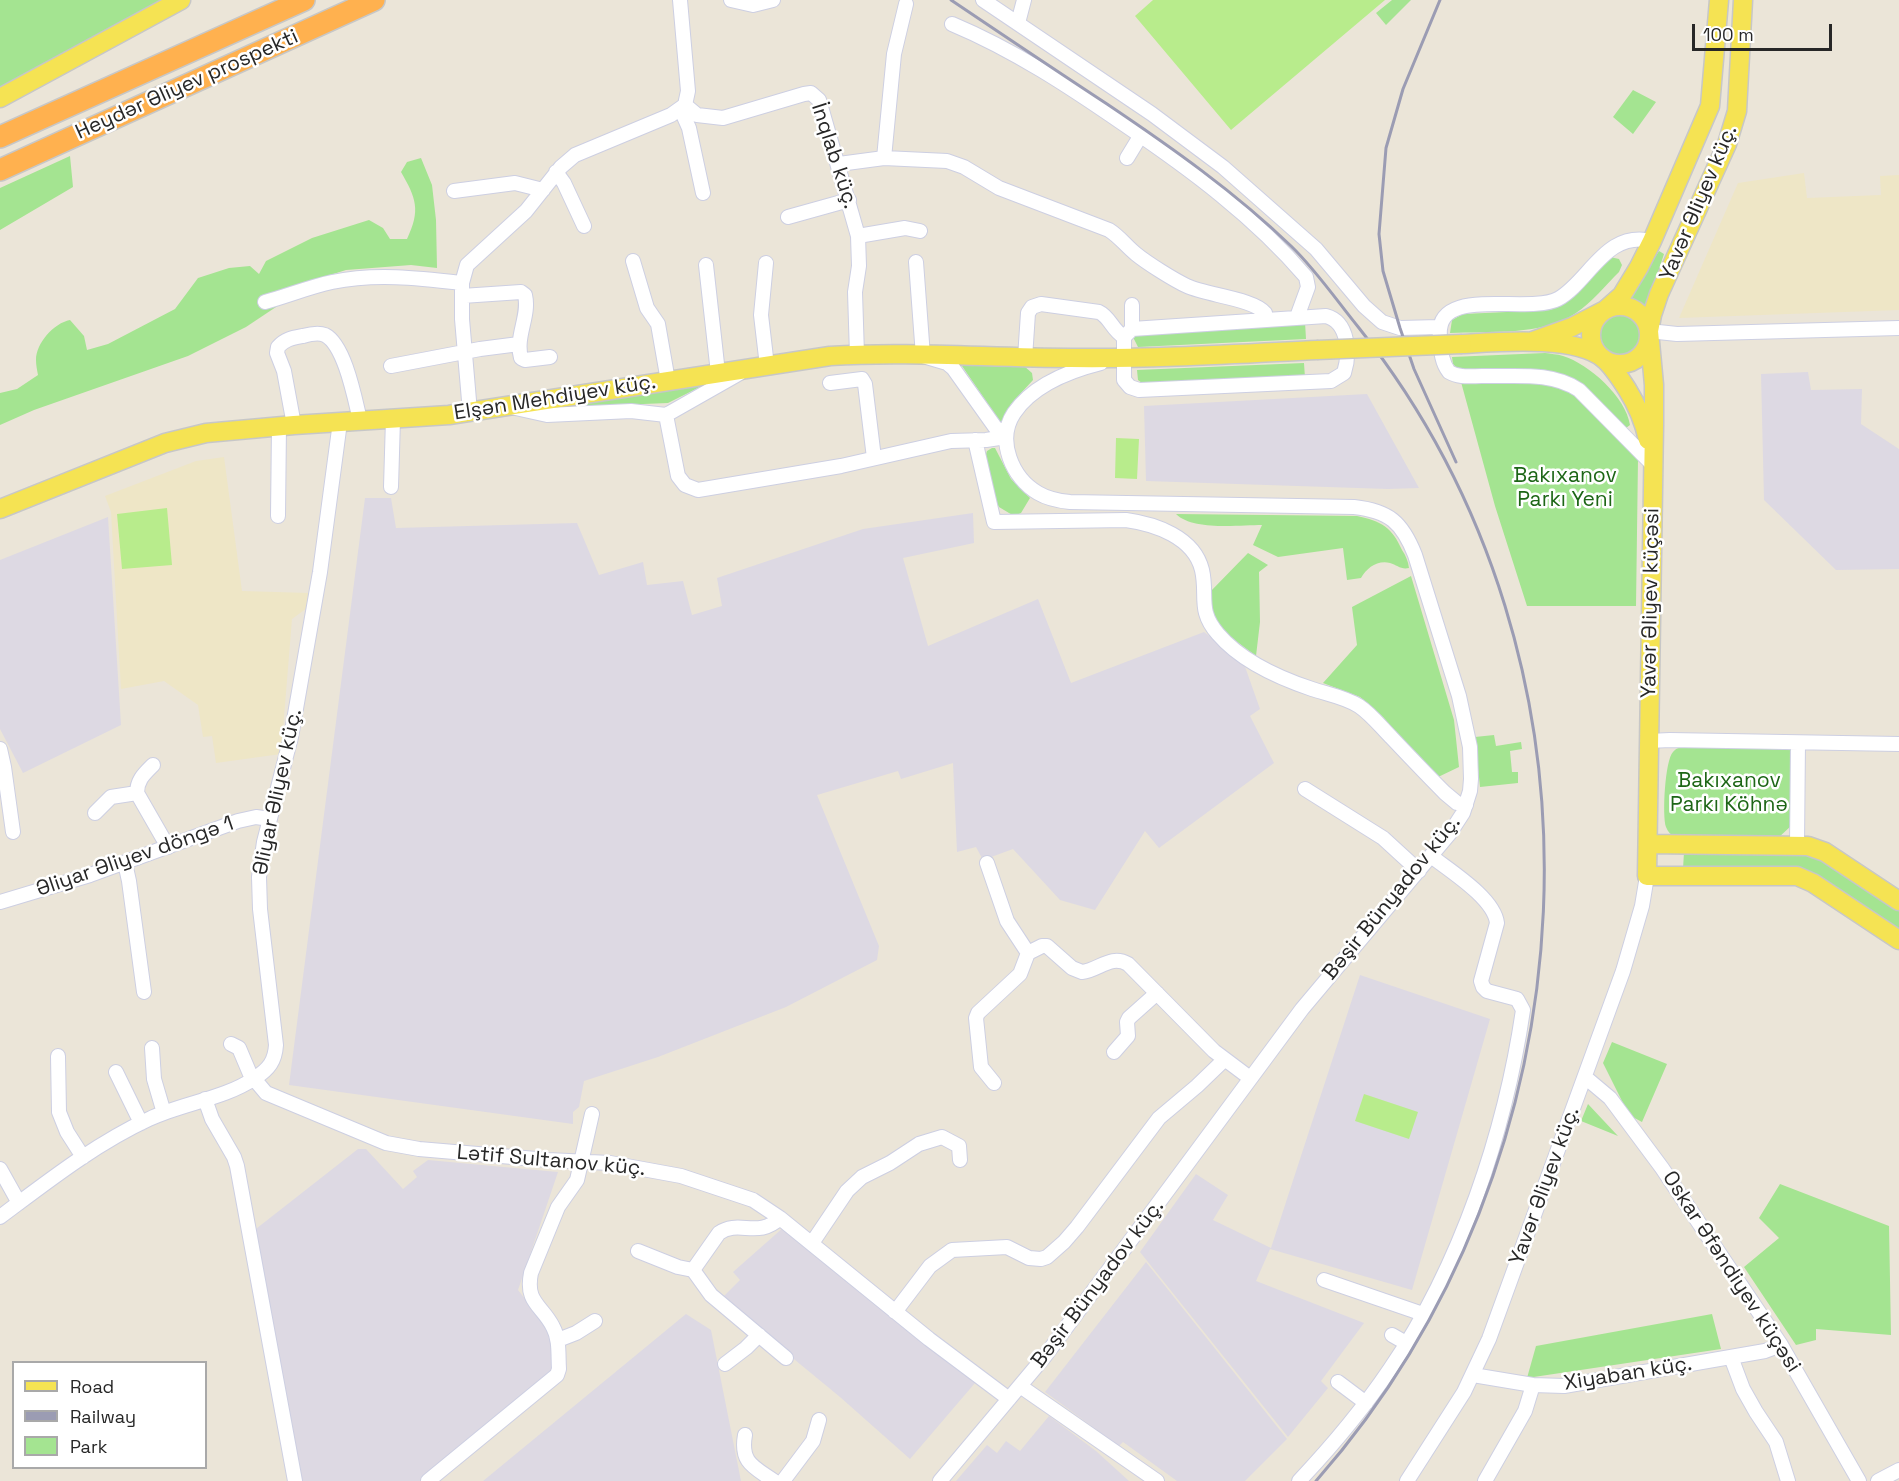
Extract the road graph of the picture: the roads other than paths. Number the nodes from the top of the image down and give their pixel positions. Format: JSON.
{"nodes":[{"id":1,"x":181,"y":0,"type":"edge"},
{"id":2,"x":304,"y":0,"type":"edge"},
{"id":3,"x":375,"y":0,"type":"edge"},
{"id":4,"x":680,"y":0,"type":"edge"},
{"id":5,"x":731,"y":0,"type":"edge"},
{"id":6,"x":773,"y":0,"type":"edge"},
{"id":7,"x":983,"y":0,"type":"edge"},
{"id":8,"x":1024,"y":0,"type":"edge"},
{"id":9,"x":1719,"y":0,"type":"edge"},
{"id":10,"x":1743,"y":0,"type":"edge"},
{"id":11,"x":906,"y":4,"type":"dead end"},
{"id":12,"x":1018,"y":23,"type":"junction"},
{"id":13,"x":952,"y":24,"type":"dead end"},
{"id":14,"x":0,"y":98,"type":"edge"},
{"id":15,"x":683,"y":108,"type":"junction"},
{"id":16,"x":1141,"y":135,"type":"junction"},
{"id":17,"x":0,"y":137,"type":"edge"},
{"id":18,"x":884,"y":158,"type":"junction"},
{"id":19,"x":1127,"y":158,"type":"dead end"},
{"id":20,"x":838,"y":164,"type":"junction"},
{"id":21,"x":0,"y":170,"type":"edge"},
{"id":22,"x":556,"y":172,"type":"junction"},
{"id":23,"x":543,"y":190,"type":"junction"},
{"id":24,"x":454,"y":191,"type":"dead end"},
{"id":25,"x":703,"y":193,"type":"dead end"},
{"id":26,"x":849,"y":200,"type":"junction"},
{"id":27,"x":788,"y":218,"type":"dead end"},
{"id":28,"x":584,"y":226,"type":"dead end"},
{"id":29,"x":920,"y":231,"type":"dead end"},
{"id":30,"x":858,"y":236,"type":"junction"},
{"id":31,"x":1652,"y":241,"type":"junction"},
{"id":32,"x":1677,"y":252,"type":"junction"},
{"id":33,"x":633,"y":261,"type":"dead end"},
{"id":34,"x":916,"y":262,"type":"dead end"},
{"id":35,"x":766,"y":263,"type":"dead end"},
{"id":36,"x":706,"y":265,"type":"dead end"},
{"id":37,"x":462,"y":290,"type":"junction"},
{"id":38,"x":265,"y":302,"type":"dead end"},
{"id":39,"x":1132,"y":305,"type":"dead end"},
{"id":40,"x":1605,"y":310,"type":"junction"},
{"id":41,"x":1297,"y":317,"type":"junction"},
{"id":42,"x":1266,"y":320,"type":"junction"},
{"id":43,"x":1439,"y":327,"type":"junction"},
{"id":44,"x":1899,"y":328,"type":"edge"},
{"id":45,"x":1649,"y":331,"type":"junction"},
{"id":46,"x":1128,"y":333,"type":"junction"},
{"id":47,"x":1533,"y":341,"type":"junction"},
{"id":48,"x":519,"y":344,"type":"junction"},
{"id":49,"x":463,"y":352,"type":"junction"},
{"id":50,"x":858,"y":355,"type":"junction"},
{"id":51,"x":923,"y":356,"type":"junction"},
{"id":52,"x":550,"y":357,"type":"dead end"},
{"id":53,"x":1025,"y":358,"type":"junction"},
{"id":54,"x":1123,"y":358,"type":"junction"},
{"id":55,"x":1602,"y":358,"type":"junction"},
{"id":56,"x":390,"y":366,"type":"dead end"},
{"id":57,"x":766,"y":366,"type":"junction"},
{"id":58,"x":748,"y":369,"type":"junction"},
{"id":59,"x":718,"y":373,"type":"junction"},
{"id":60,"x":668,"y":381,"type":"junction"},
{"id":61,"x":830,"y":383,"type":"dead end"},
{"id":62,"x":509,"y":406,"type":"junction"},
{"id":63,"x":470,"y":412,"type":"junction"},
{"id":64,"x":666,"y":415,"type":"junction"},
{"id":65,"x":393,"y":419,"type":"junction"},
{"id":66,"x":360,"y":420,"type":"junction"},
{"id":67,"x":340,"y":422,"type":"junction"},
{"id":68,"x":287,"y":425,"type":"junction"},
{"id":69,"x":1006,"y":437,"type":"junction"},
{"id":70,"x":975,"y":440,"type":"junction"},
{"id":71,"x":874,"y":458,"type":"junction"},
{"id":72,"x":1653,"y":465,"type":"junction"},
{"id":73,"x":391,"y":487,"type":"dead end"},
{"id":74,"x":0,"y":508,"type":"edge"},
{"id":75,"x":278,"y":516,"type":"dead end"},
{"id":76,"x":1649,"y":741,"type":"junction"},
{"id":77,"x":1798,"y":744,"type":"junction"},
{"id":78,"x":1899,"y":744,"type":"edge"},
{"id":79,"x":0,"y":749,"type":"edge"},
{"id":80,"x":153,"y":765,"type":"dead end"},
{"id":81,"x":1305,"y":789,"type":"dead end"},
{"id":82,"x":137,"y":793,"type":"junction"},
{"id":83,"x":1466,"y":805,"type":"junction"},
{"id":84,"x":95,"y":813,"type":"dead end"},
{"id":85,"x":270,"y":819,"type":"junction"},
{"id":86,"x":14,"y":832,"type":"dead end"},
{"id":87,"x":1648,"y":838,"type":"junction"},
{"id":88,"x":1797,"y":844,"type":"junction"},
{"id":89,"x":168,"y":847,"type":"junction"},
{"id":90,"x":1431,"y":856,"type":"junction"},
{"id":91,"x":125,"y":863,"type":"junction"},
{"id":92,"x":987,"y":863,"type":"dead end"},
{"id":93,"x":1419,"y":871,"type":"junction"},
{"id":94,"x":1647,"y":876,"type":"junction"},
{"id":95,"x":1899,"y":901,"type":"edge"},
{"id":96,"x":0,"y":902,"type":"edge"},
{"id":97,"x":1899,"y":940,"type":"edge"},
{"id":98,"x":1028,"y":953,"type":"junction"},
{"id":99,"x":144,"y":992,"type":"dead end"},
{"id":100,"x":1157,"y":993,"type":"junction"},
{"id":101,"x":231,"y":1044,"type":"dead end"},
{"id":102,"x":152,"y":1048,"type":"dead end"},
{"id":103,"x":1114,"y":1052,"type":"dead end"},
{"id":104,"x":58,"y":1056,"type":"dead end"},
{"id":105,"x":1224,"y":1060,"type":"junction"},
{"id":106,"x":117,"y":1072,"type":"dead end"},
{"id":107,"x":1585,"y":1077,"type":"junction"},
{"id":108,"x":1251,"y":1078,"type":"junction"},
{"id":109,"x":254,"y":1079,"type":"junction"},
{"id":110,"x":993,"y":1083,"type":"dead end"},
{"id":111,"x":205,"y":1099,"type":"junction"},
{"id":112,"x":164,"y":1113,"type":"junction"},
{"id":113,"x":592,"y":1114,"type":"dead end"},
{"id":114,"x":141,"y":1123,"type":"junction"},
{"id":115,"x":83,"y":1157,"type":"junction"},
{"id":116,"x":960,"y":1160,"type":"dead end"},
{"id":117,"x":582,"y":1161,"type":"junction"},
{"id":118,"x":0,"y":1169,"type":"edge"},
{"id":119,"x":19,"y":1203,"type":"junction"},
{"id":120,"x":0,"y":1217,"type":"edge"},
{"id":121,"x":780,"y":1218,"type":"junction"},
{"id":122,"x":812,"y":1243,"type":"junction"},
{"id":123,"x":638,"y":1251,"type":"dead end"},
{"id":124,"x":693,"y":1270,"type":"junction"},
{"id":125,"x":1324,"y":1280,"type":"dead end"},
{"id":126,"x":895,"y":1312,"type":"junction"},
{"id":127,"x":1423,"y":1314,"type":"junction"},
{"id":128,"x":595,"y":1321,"type":"dead end"},
{"id":129,"x":759,"y":1335,"type":"junction"},
{"id":130,"x":1392,"y":1335,"type":"dead end"},
{"id":131,"x":558,"y":1340,"type":"junction"},
{"id":132,"x":1406,"y":1343,"type":"junction"},
{"id":133,"x":1781,"y":1345,"type":"junction"},
{"id":134,"x":1731,"y":1357,"type":"junction"},
{"id":135,"x":786,"y":1358,"type":"dead end"},
{"id":136,"x":725,"y":1364,"type":"dead end"},
{"id":137,"x":1473,"y":1375,"type":"junction"},
{"id":138,"x":1338,"y":1382,"type":"dead end"},
{"id":139,"x":1533,"y":1385,"type":"junction"},
{"id":140,"x":1020,"y":1386,"type":"junction"},
{"id":141,"x":1009,"y":1399,"type":"junction"},
{"id":142,"x":1366,"y":1403,"type":"junction"},
{"id":143,"x":819,"y":1420,"type":"dead end"},
{"id":144,"x":745,"y":1435,"type":"dead end"},
{"id":145,"x":1899,"y":1470,"type":"edge"},
{"id":146,"x":295,"y":1481,"type":"edge"},
{"id":147,"x":428,"y":1481,"type":"edge"},
{"id":148,"x":774,"y":1481,"type":"edge"},
{"id":149,"x":783,"y":1481,"type":"edge"},
{"id":150,"x":940,"y":1481,"type":"edge"},
{"id":151,"x":1157,"y":1481,"type":"edge"},
{"id":152,"x":1299,"y":1481,"type":"edge"},
{"id":153,"x":1407,"y":1481,"type":"edge"},
{"id":154,"x":1485,"y":1481,"type":"edge"},
{"id":155,"x":1788,"y":1481,"type":"edge"},
{"id":156,"x":1859,"y":1481,"type":"edge"},
{"id":157,"x":1878,"y":1481,"type":"edge"}],
"edges":[{"from":1,"to":14,"type":"main road"},
{"from":2,"to":17,"type":"highway","name":"Heydər Əliyev prospekti"},
{"from":3,"to":21,"type":"highway","name":"Heydər Əliyev prospekti"},
{"from":4,"to":15,"type":"street"},
{"from":5,"to":6,"type":"street"},
{"from":7,"to":12,"type":"street"},
{"from":8,"to":12,"type":"street"},
{"from":9,"to":31,"type":"main road","name":"Yavər Əliyev küç."},
{"from":10,"to":32,"type":"main road","name":"Yavər Əliyev küç."},
{"from":11,"to":18,"type":"street"},
{"from":12,"to":43,"type":"street"},
{"from":13,"to":16,"type":"street"},
{"from":15,"to":20,"type":"street","name":"İnqlab küç."},
{"from":15,"to":22,"type":"street"},
{"from":15,"to":25,"type":"street"},
{"from":16,"to":19,"type":"street"},
{"from":16,"to":41,"type":"street"},
{"from":18,"to":20,"type":"street"},
{"from":18,"to":42,"type":"street"},
{"from":20,"to":26,"type":"street","name":"İnqlab küç."},
{"from":22,"to":23,"type":"street"},
{"from":22,"to":28,"type":"street"},
{"from":23,"to":24,"type":"street"},
{"from":23,"to":37,"type":"street"},
{"from":26,"to":27,"type":"street"},
{"from":26,"to":30,"type":"street","name":"İnqlab küç."},
{"from":29,"to":30,"type":"street"},
{"from":30,"to":50,"type":"street","name":"İnqlab küç."},
{"from":31,"to":32,"type":"main road"},
{"from":31,"to":40,"type":"main road","name":"Yavər Əliyev küç."},
{"from":31,"to":43,"type":"street"},
{"from":32,"to":45,"type":"main road","name":"Yavər Əliyev küç."},
{"from":33,"to":60,"type":"street"},
{"from":34,"to":51,"type":"street"},
{"from":35,"to":57,"type":"street"},
{"from":36,"to":59,"type":"street"},
{"from":37,"to":38,"type":"street"},
{"from":37,"to":48,"type":"street"},
{"from":37,"to":49,"type":"street"},
{"from":39,"to":46,"type":"street"},
{"from":40,"to":45,"type":"main road"},
{"from":40,"to":47,"type":"main road"},
{"from":40,"to":55,"type":"main road"},
{"from":41,"to":42,"type":"street"},
{"from":41,"to":54,"type":"street"},
{"from":42,"to":46,"type":"street"},
{"from":43,"to":72,"type":"street"},
{"from":44,"to":45,"type":"street"},
{"from":45,"to":55,"type":"main road"},
{"from":45,"to":72,"type":"main road"},
{"from":46,"to":53,"type":"street"},
{"from":46,"to":54,"type":"street"},
{"from":47,"to":54,"type":"main road","name":"Elşən Mehdiyev küç.","bridge":true},
{"from":47,"to":55,"type":"main road"},
{"from":48,"to":49,"type":"street"},
{"from":48,"to":52,"type":"street"},
{"from":49,"to":56,"type":"street"},
{"from":49,"to":63,"type":"street"},
{"from":50,"to":51,"type":"main road","name":"Elşən Mehdiyev küç."},
{"from":50,"to":57,"type":"main road","name":"Elşən Mehdiyev küç."},
{"from":51,"to":53,"type":"main road","name":"Elşən Mehdiyev küç."},
{"from":51,"to":69,"type":"street"},
{"from":53,"to":54,"type":"main road","name":"Elşən Mehdiyev küç."},
{"from":54,"to":69,"type":"street"},
{"from":55,"to":72,"type":"main road"},
{"from":57,"to":58,"type":"main road","name":"Elşən Mehdiyev küç."},
{"from":58,"to":59,"type":"main road","name":"Elşən Mehdiyev küç."},
{"from":58,"to":64,"type":"street"},
{"from":59,"to":60,"type":"main road","name":"Elşən Mehdiyev küç."},
{"from":60,"to":62,"type":"main road","name":"Elşən Mehdiyev küç."},
{"from":61,"to":71,"type":"street"},
{"from":62,"to":63,"type":"main road","name":"Elşən Mehdiyev küç."},
{"from":62,"to":64,"type":"street"},
{"from":63,"to":65,"type":"main road","name":"Elşən Mehdiyev küç."},
{"from":64,"to":71,"type":"street"},
{"from":65,"to":66,"type":"main road","name":"Elşən Mehdiyev küç."},
{"from":65,"to":73,"type":"street"},
{"from":66,"to":67,"type":"main road","name":"Elşən Mehdiyev küç."},
{"from":66,"to":68,"type":"street"},
{"from":67,"to":68,"type":"main road","name":"Elşən Mehdiyev küç."},
{"from":67,"to":85,"type":"street","name":"Əliyar Əliyev küç."},
{"from":68,"to":74,"type":"main road","name":"Elşən Mehdiyev küç."},
{"from":68,"to":75,"type":"street"},
{"from":69,"to":70,"type":"street"},
{"from":69,"to":83,"type":"street","name":"Bəşir Bünyadov küç."},
{"from":70,"to":71,"type":"street"},
{"from":70,"to":83,"type":"street"},
{"from":72,"to":76,"type":"main road","name":"Yavər Əliyev küçəsi"},
{"from":76,"to":77,"type":"street"},
{"from":76,"to":87,"type":"main road"},
{"from":77,"to":78,"type":"street"},
{"from":77,"to":88,"type":"street"},
{"from":79,"to":86,"type":"street"},
{"from":80,"to":82,"type":"street"},
{"from":81,"to":93,"type":"street"},
{"from":82,"to":84,"type":"street"},
{"from":82,"to":89,"type":"street"},
{"from":83,"to":90,"type":"street","name":"Bəşir Bünyadov küç."},
{"from":85,"to":89,"type":"street","name":"Əliyar Əliyev döngə 1"},
{"from":85,"to":109,"type":"street","name":"Əliyar Əliyev küç."},
{"from":87,"to":88,"type":"main road"},
{"from":87,"to":94,"type":"main road"},
{"from":88,"to":95,"type":"main road"},
{"from":89,"to":91,"type":"street","name":"Əliyar Əliyev döngə 1"},
{"from":90,"to":93,"type":"street","name":"Bəşir Bünyadov küç."},
{"from":90,"to":127,"type":"street"},
{"from":91,"to":96,"type":"street","name":"Əliyar Əliyev döngə 1"},
{"from":91,"to":99,"type":"street"},
{"from":92,"to":98,"type":"street"},
{"from":93,"to":108,"type":"street","name":"Bəşir Bünyadov küç."},
{"from":94,"to":97,"type":"main road"},
{"from":94,"to":107,"type":"street","name":"Yavər Əliyev küç."},
{"from":98,"to":100,"type":"street"},
{"from":98,"to":110,"type":"street"},
{"from":100,"to":103,"type":"street"},
{"from":100,"to":105,"type":"street"},
{"from":101,"to":109,"type":"street"},
{"from":102,"to":112,"type":"street"},
{"from":104,"to":115,"type":"street"},
{"from":105,"to":108,"type":"street"},
{"from":105,"to":126,"type":"street"},
{"from":106,"to":114,"type":"street"},
{"from":107,"to":133,"type":"street","name":"Oskar Əfəndiyev küçəsi"},
{"from":107,"to":137,"type":"street","name":"Yavər Əliyev küç."},
{"from":108,"to":140,"type":"street","name":"Bəşir Bünyadov küç."},
{"from":109,"to":111,"type":"street","name":"Əliyar Əliyev küç."},
{"from":109,"to":117,"type":"street","name":"Lətif Sultanov küç."},
{"from":111,"to":112,"type":"street","name":"Əliyar Əliyev küç."},
{"from":111,"to":146,"type":"street"},
{"from":112,"to":114,"type":"street","name":"Əliyar Əliyev küç."},
{"from":113,"to":117,"type":"street"},
{"from":114,"to":115,"type":"street","name":"Əliyar Əliyev küç."},
{"from":115,"to":119,"type":"street","name":"Əliyar Əliyev küç."},
{"from":116,"to":122,"type":"street"},
{"from":117,"to":121,"type":"street","name":"Lətif Sultanov küç."},
{"from":117,"to":131,"type":"street"},
{"from":118,"to":119,"type":"street"},
{"from":119,"to":120,"type":"street","name":"Əliyar Əliyev küç."},
{"from":121,"to":122,"type":"street","name":"Lətif Sultanov küç."},
{"from":121,"to":124,"type":"street"},
{"from":122,"to":126,"type":"street","name":"Lətif Sultanov küç."},
{"from":123,"to":124,"type":"street"},
{"from":124,"to":129,"type":"street"},
{"from":125,"to":127,"type":"street"},
{"from":126,"to":141,"type":"street","name":"Lətif Sultanov küç."},
{"from":127,"to":132,"type":"street"},
{"from":128,"to":131,"type":"street"},
{"from":129,"to":135,"type":"street"},
{"from":129,"to":136,"type":"street"},
{"from":130,"to":132,"type":"street"},
{"from":131,"to":147,"type":"street"},
{"from":132,"to":142,"type":"street"},
{"from":133,"to":134,"type":"street","name":"Xiyaban küç."},
{"from":133,"to":156,"type":"street","name":"Oskar Əfəndiyev küçəsi"},
{"from":134,"to":139,"type":"street","name":"Xiyaban küç."},
{"from":134,"to":155,"type":"street"},
{"from":137,"to":139,"type":"street","name":"Xiyaban küç."},
{"from":137,"to":153,"type":"street","name":"Yavər Əliyev küç."},
{"from":138,"to":142,"type":"street"},
{"from":139,"to":154,"type":"street"},
{"from":140,"to":141,"type":"street","name":"Bəşir Bünyadov küç."},
{"from":140,"to":151,"type":"street"},
{"from":141,"to":150,"type":"street","name":"Bəşir Bünyadov küç."},
{"from":142,"to":152,"type":"street"},
{"from":143,"to":149,"type":"street"},
{"from":144,"to":148,"type":"street"},
{"from":145,"to":157,"type":"street"}]}
